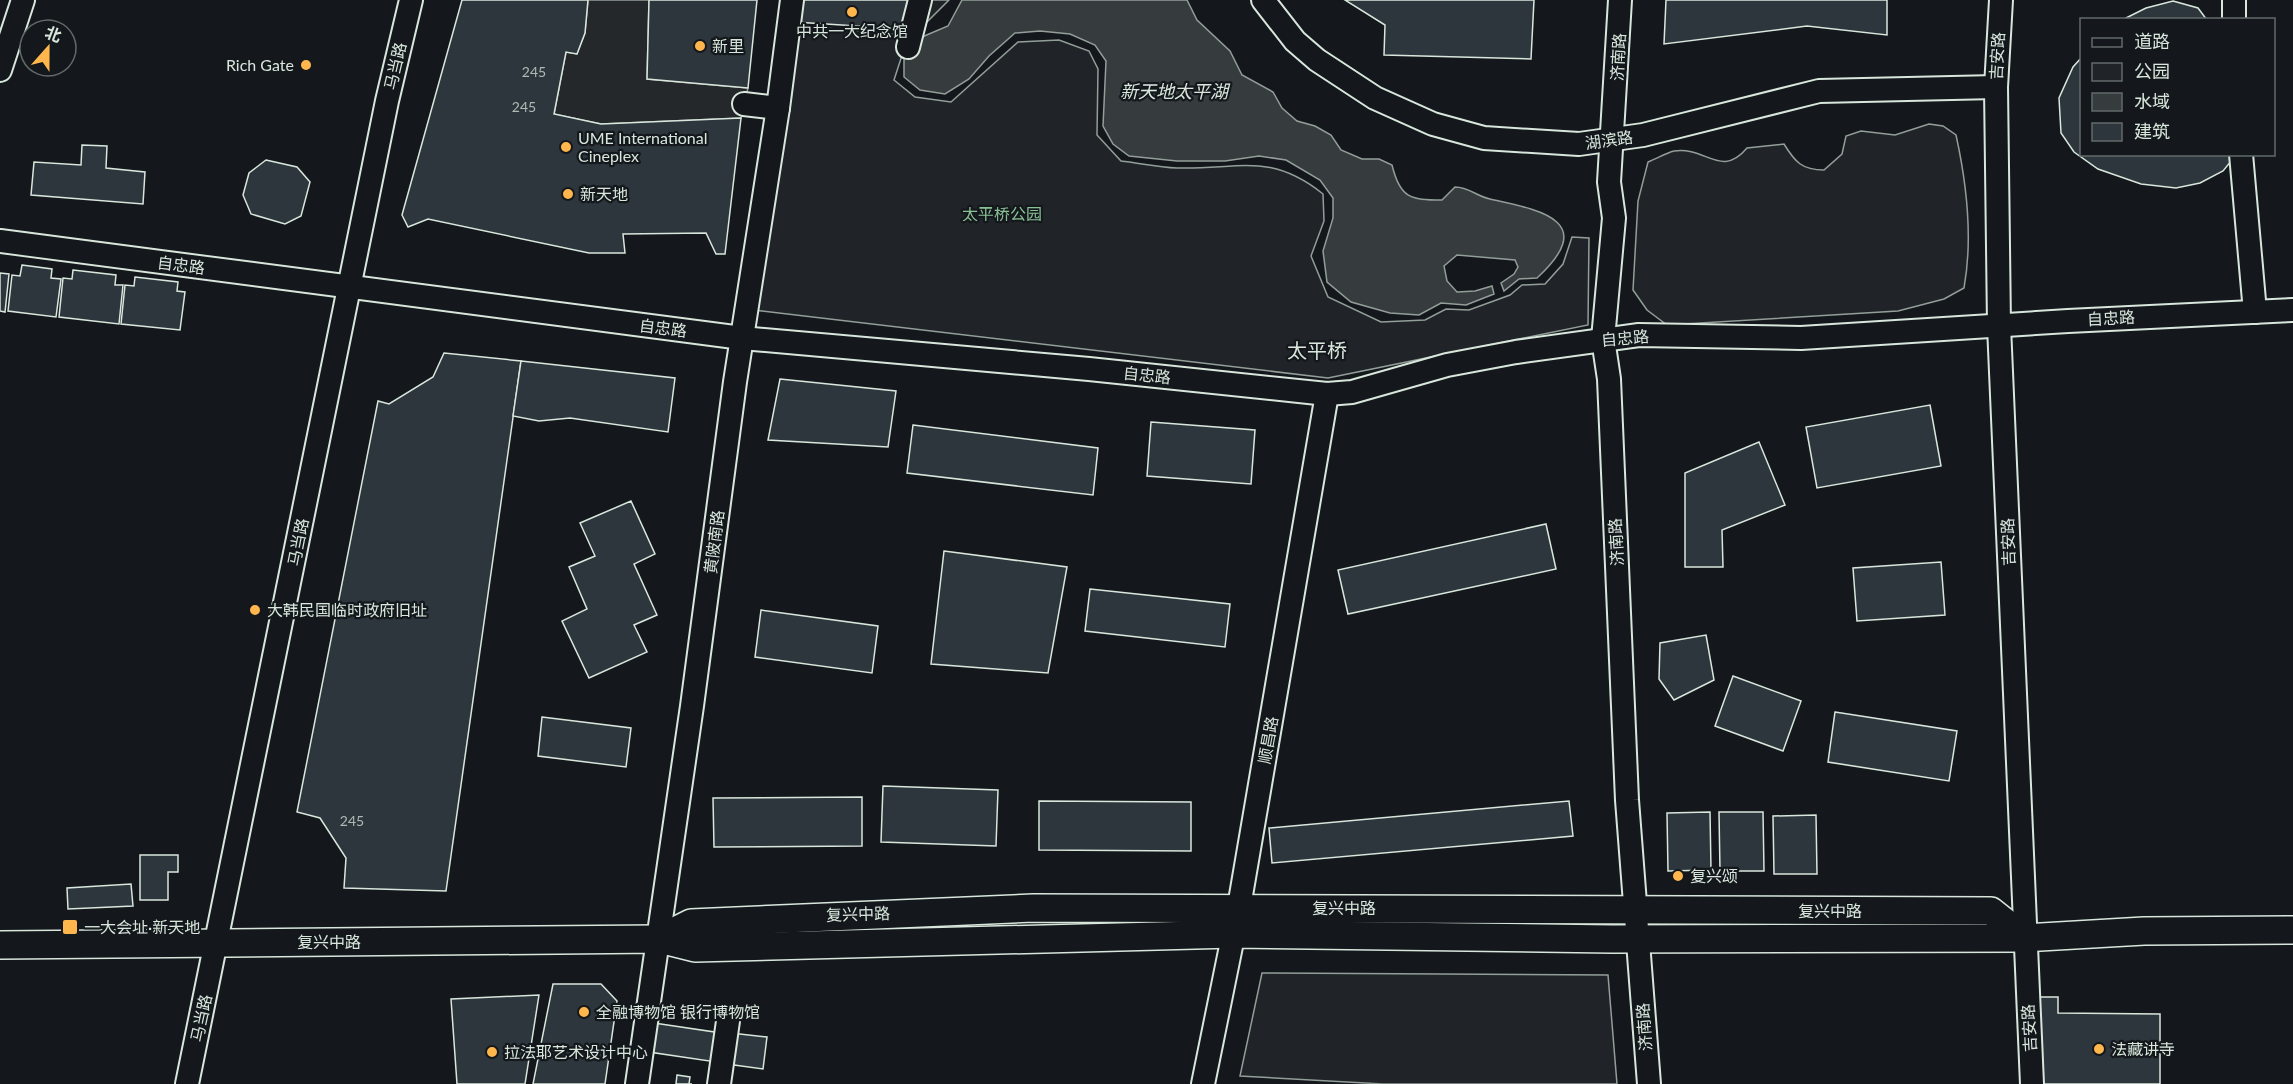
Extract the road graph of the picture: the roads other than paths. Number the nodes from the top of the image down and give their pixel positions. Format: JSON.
{"nodes":[{"id":1,"x":23,"y":0,"type":"edge"},
{"id":2,"x":411,"y":0,"type":"edge"},
{"id":3,"x":792,"y":0,"type":"edge"},
{"id":4,"x":920,"y":0,"type":"edge"},
{"id":5,"x":1263,"y":0,"type":"edge"},
{"id":6,"x":1620,"y":0,"type":"edge"},
{"id":7,"x":2001,"y":0,"type":"edge"},
{"id":8,"x":2234,"y":0,"type":"edge"},
{"id":9,"x":1281,"y":11,"type":"edge"},
{"id":10,"x":2234,"y":18,"type":"edge"},
{"id":11,"x":908,"y":47,"type":"dead end"},
{"id":12,"x":0,"y":70,"type":"edge"},
{"id":13,"x":1996,"y":87,"type":"junction"},
{"id":14,"x":744,"y":104,"type":"dead end"},
{"id":15,"x":778,"y":108,"type":"junction"},
{"id":16,"x":1611,"y":141,"type":"junction"},
{"id":17,"x":2241,"y":156,"type":"edge"},
{"id":18,"x":0,"y":241,"type":"edge"},
{"id":19,"x":350,"y":287,"type":"junction"},
{"id":20,"x":2293,"y":310,"type":"edge"},
{"id":21,"x":2255,"y":312,"type":"junction"},
{"id":22,"x":1999,"y":326,"type":"junction"},
{"id":23,"x":742,"y":338,"type":"junction"},
{"id":24,"x":1603,"y":339,"type":"junction"},
{"id":25,"x":1327,"y":394,"type":"junction"},
{"id":26,"x":1239,"y":907,"type":"junction"},
{"id":27,"x":1637,"y":910,"type":"junction"},
{"id":28,"x":2293,"y":930,"type":"edge"},
{"id":29,"x":1233,"y":934,"type":"junction"},
{"id":30,"x":2025,"y":938,"type":"junction"},
{"id":31,"x":659,"y":939,"type":"junction"},
{"id":32,"x":1638,"y":939,"type":"junction"},
{"id":33,"x":216,"y":943,"type":"junction"},
{"id":34,"x":0,"y":945,"type":"edge"},
{"id":35,"x":728,"y":1021,"type":"dead end"},
{"id":36,"x":186,"y":1084,"type":"edge"},
{"id":37,"x":637,"y":1084,"type":"edge"},
{"id":38,"x":719,"y":1084,"type":"edge"},
{"id":39,"x":1203,"y":1084,"type":"edge"},
{"id":40,"x":1649,"y":1084,"type":"edge"},
{"id":41,"x":2032,"y":1084,"type":"edge"}],
"edges":[{"from":1,"to":12,"type":"street"},
{"from":2,"to":19,"type":"street","name":"马当路"},
{"from":3,"to":15,"type":"street","name":"黄陂南路"},
{"from":4,"to":11,"type":"street"},
{"from":5,"to":9,"type":"street","name":"湖滨路"},
{"from":6,"to":16,"type":"street","name":"济南路"},
{"from":7,"to":13,"type":"street","name":"吉安路"},
{"from":8,"to":10,"type":"street"},
{"from":9,"to":16,"type":"street","name":"湖滨路"},
{"from":13,"to":16,"type":"street","name":"湖滨路"},
{"from":13,"to":22,"type":"street","name":"吉安路"},
{"from":14,"to":15,"type":"street"},
{"from":15,"to":23,"type":"street","name":"黄陂南路"},
{"from":16,"to":24,"type":"street","name":"济南路"},
{"from":17,"to":21,"type":"street"},
{"from":18,"to":19,"type":"street","name":"自忠路"},
{"from":19,"to":23,"type":"street","name":"自忠路"},
{"from":19,"to":33,"type":"street","name":"马当路"},
{"from":20,"to":21,"type":"street","name":"自忠路"},
{"from":21,"to":22,"type":"street","name":"自忠路"},
{"from":22,"to":24,"type":"street","name":"自忠路"},
{"from":22,"to":30,"type":"street","name":"吉安路"},
{"from":23,"to":25,"type":"street","name":"自忠路"},
{"from":23,"to":31,"type":"street","name":"黄陂南路"},
{"from":24,"to":25,"type":"street","name":"自忠路"},
{"from":24,"to":27,"type":"street","name":"济南路"},
{"from":25,"to":26,"type":"street","name":"顺昌路"},
{"from":26,"to":27,"type":"main road","name":"复兴中路"},
{"from":26,"to":29,"type":"street","name":"顺昌路"},
{"from":26,"to":31,"type":"main road","name":"复兴中路"},
{"from":27,"to":30,"type":"main road","name":"复兴中路"},
{"from":27,"to":32,"type":"street","name":"济南路"},
{"from":28,"to":30,"type":"main road","name":"复兴中路"},
{"from":29,"to":31,"type":"main road","name":"复兴中路"},
{"from":29,"to":32,"type":"main road","name":"复兴中路"},
{"from":29,"to":39,"type":"street","name":"顺昌路"},
{"from":30,"to":32,"type":"main road","name":"复兴中路"},
{"from":30,"to":41,"type":"street","name":"吉安路"},
{"from":31,"to":33,"type":"main road","name":"复兴中路"},
{"from":31,"to":37,"type":"street","name":"黄陂南路"},
{"from":32,"to":40,"type":"street","name":"济南路"},
{"from":33,"to":34,"type":"main road","name":"复兴中路"},
{"from":33,"to":36,"type":"street","name":"马当路"},
{"from":35,"to":38,"type":"street"}]}
